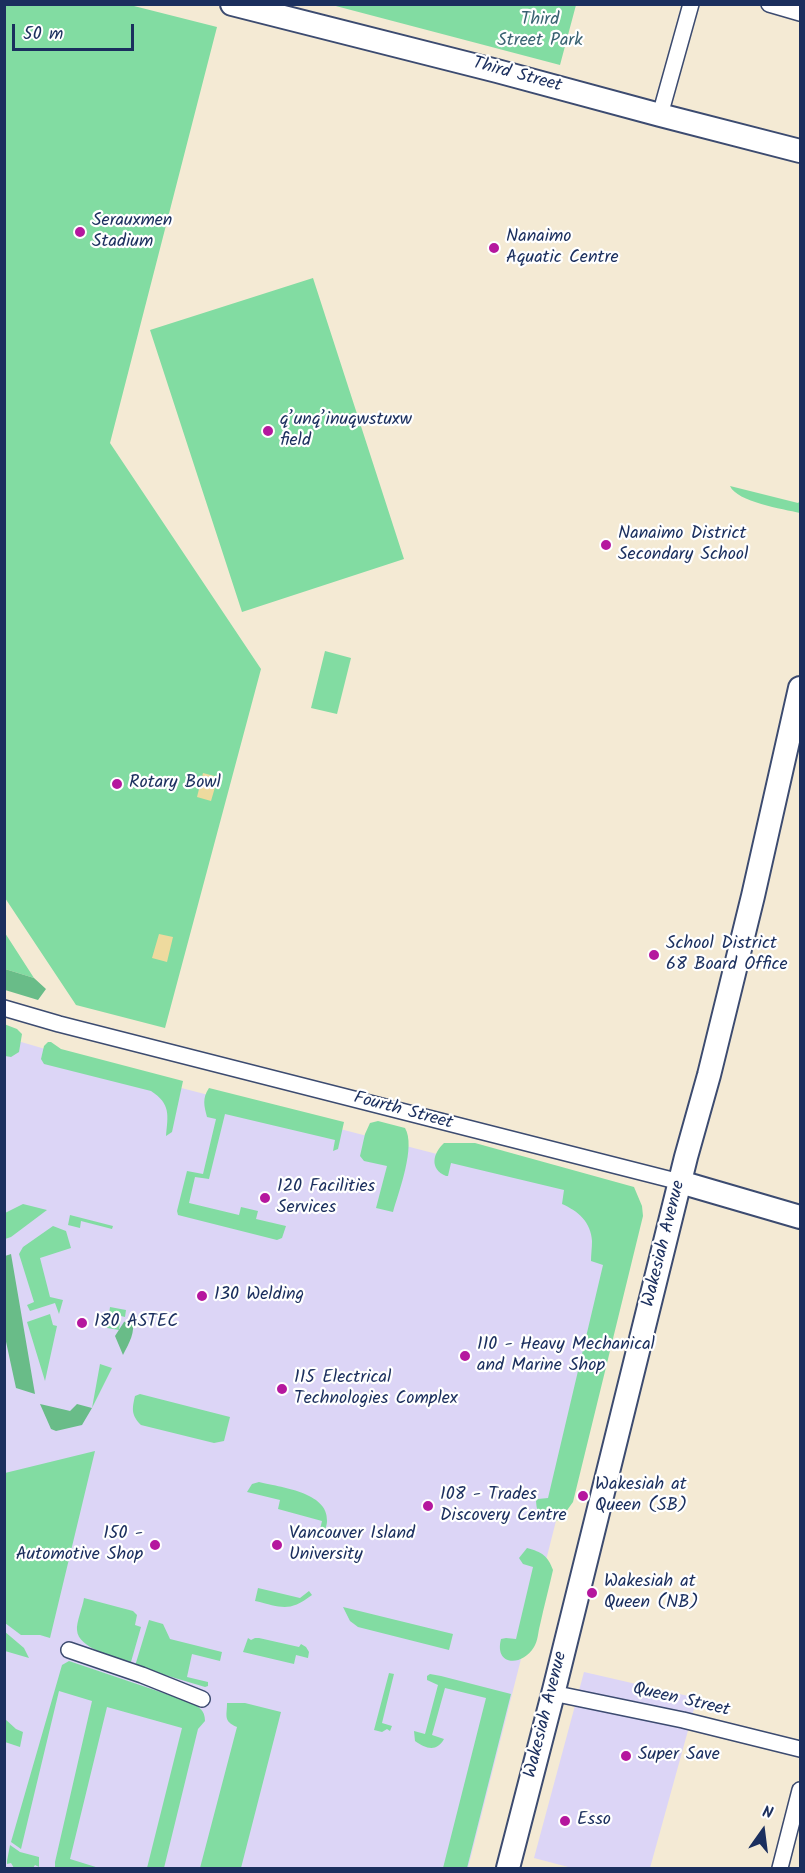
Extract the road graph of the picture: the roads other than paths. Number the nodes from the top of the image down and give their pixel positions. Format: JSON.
{"nodes":[{"id":1,"x":232,"y":4,"type":"edge"},
{"id":2,"x":691,"y":4,"type":"edge"},
{"id":3,"x":769,"y":4,"type":"edge"},
{"id":4,"x":801,"y":13,"type":"edge"},
{"id":5,"x":660,"y":115,"type":"junction"},
{"id":6,"x":801,"y":151,"type":"edge"},
{"id":7,"x":800,"y":692,"type":"edge"},
{"id":8,"x":4,"y":1008,"type":"edge"},
{"id":9,"x":680,"y":1182,"type":"junction"},
{"id":10,"x":801,"y":1216,"type":"edge"},
{"id":11,"x":69,"y":1650,"type":"dead end"},
{"id":12,"x":554,"y":1690,"type":"junction"},
{"id":13,"x":202,"y":1699,"type":"dead end"},
{"id":14,"x":801,"y":1749,"type":"edge"},
{"id":15,"x":801,"y":1790,"type":"edge"},
{"id":16,"x":508,"y":1869,"type":"edge"},
{"id":17,"x":780,"y":1869,"type":"edge"}],
"edges":[{"from":1,"to":5,"type":"main road","name":"Third Street"},
{"from":2,"to":5,"type":"street"},
{"from":3,"to":4,"type":"street"},
{"from":5,"to":6,"type":"main road","name":"Third Street"},
{"from":7,"to":9,"type":"main road","name":"Wakesiah Avenue"},
{"from":8,"to":9,"type":"street","name":"Fourth Street"},
{"from":9,"to":10,"type":"main road","name":"Fourth Street"},
{"from":9,"to":12,"type":"main road","name":"Wakesiah Avenue"},
{"from":11,"to":13,"type":"street"},
{"from":12,"to":14,"type":"street","name":"Queen Street"},
{"from":12,"to":16,"type":"main road","name":"Wakesiah Avenue"},
{"from":15,"to":17,"type":"street"}]}
